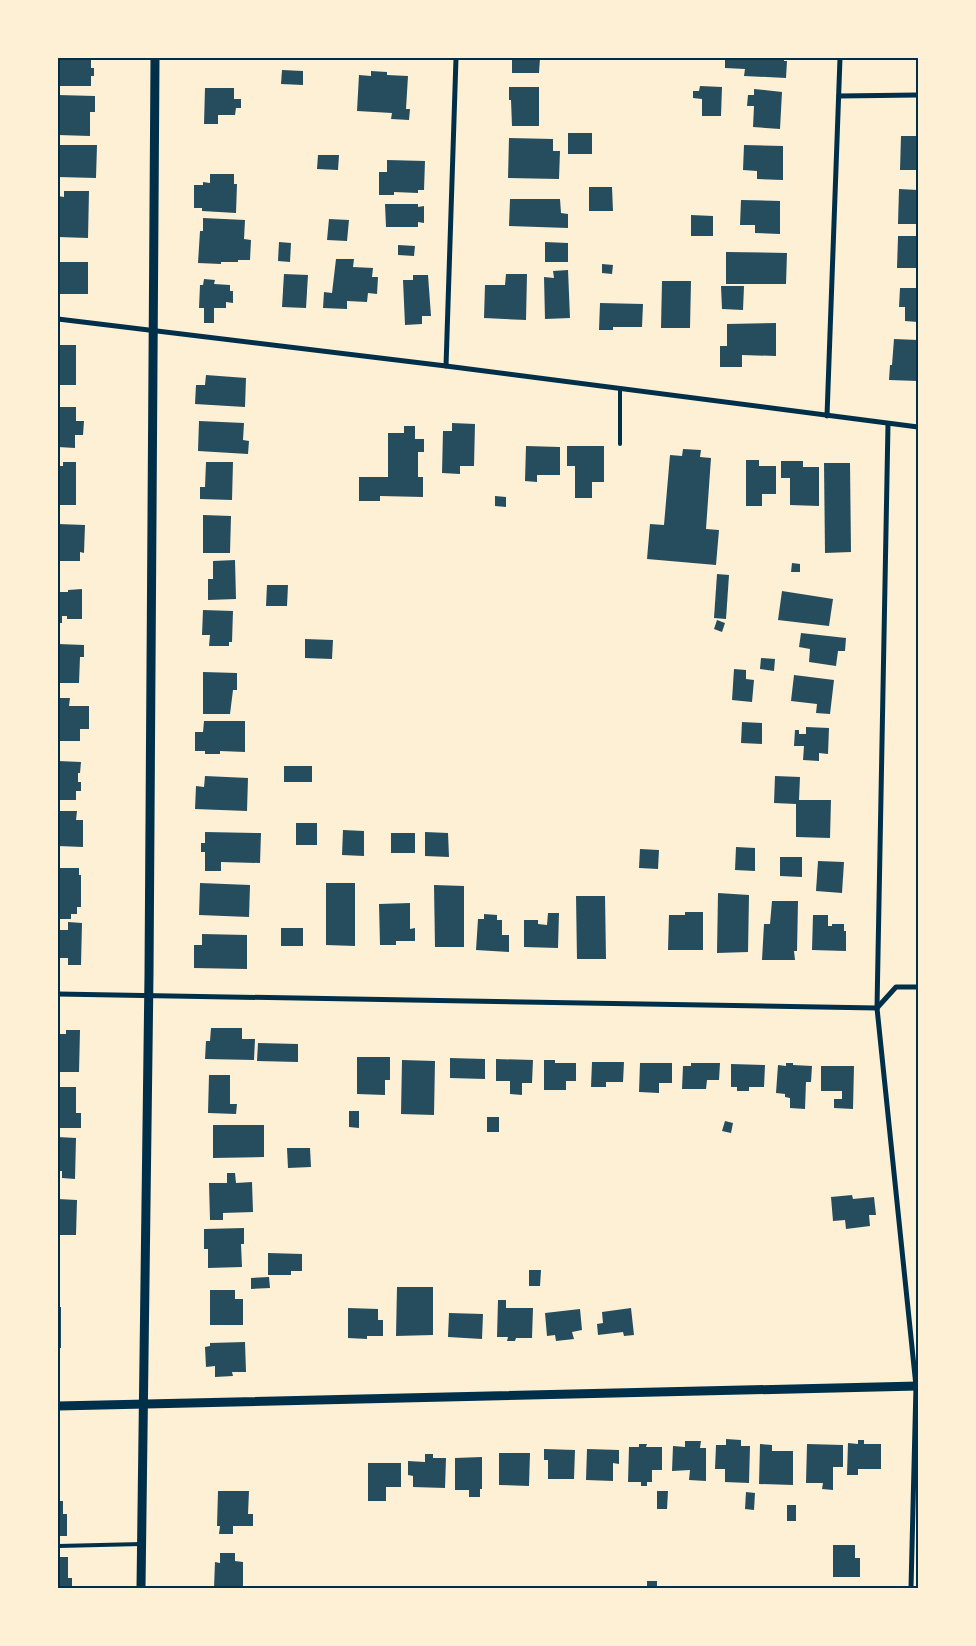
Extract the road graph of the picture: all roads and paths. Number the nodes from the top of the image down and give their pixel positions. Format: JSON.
{"nodes":[{"id":1,"x":155,"y":58,"type":"edge"},
{"id":2,"x":456,"y":58,"type":"edge"},
{"id":3,"x":840,"y":58,"type":"edge"},
{"id":4,"x":918,"y":95,"type":"edge"},
{"id":5,"x":839,"y":96,"type":"junction"},
{"id":6,"x":58,"y":319,"type":"edge"},
{"id":7,"x":153,"y":331,"type":"junction"},
{"id":8,"x":446,"y":366,"type":"junction"},
{"id":9,"x":620,"y":388,"type":"junction"},
{"id":10,"x":827,"y":416,"type":"junction"},
{"id":11,"x":888,"y":424,"type":"junction"},
{"id":12,"x":918,"y":427,"type":"edge"},
{"id":13,"x":620,"y":444,"type":"dead end"},
{"id":14,"x":918,"y":987,"type":"edge"},
{"id":15,"x":58,"y":994,"type":"edge"},
{"id":16,"x":148,"y":995,"type":"junction"},
{"id":17,"x":877,"y":1008,"type":"junction"},
{"id":18,"x":917,"y":1386,"type":"edge"},
{"id":19,"x":144,"y":1405,"type":"junction"},
{"id":20,"x":58,"y":1406,"type":"edge"},
{"id":21,"x":142,"y":1544,"type":"junction"},
{"id":22,"x":58,"y":1546,"type":"edge"},
{"id":23,"x":141,"y":1588,"type":"edge"},
{"id":24,"x":911,"y":1588,"type":"edge"}],
"edges":[{"from":1,"to":7,"type":"street"},
{"from":2,"to":8,"type":"street"},
{"from":3,"to":5,"type":"street"},
{"from":4,"to":5,"type":"street"},
{"from":5,"to":10,"type":"street"},
{"from":6,"to":7,"type":"street"},
{"from":7,"to":8,"type":"street"},
{"from":7,"to":16,"type":"street"},
{"from":8,"to":9,"type":"street"},
{"from":9,"to":10,"type":"street"},
{"from":9,"to":13,"type":"lane"},
{"from":10,"to":11,"type":"street"},
{"from":11,"to":12,"type":"street"},
{"from":11,"to":17,"type":"street"},
{"from":14,"to":17,"type":"street"},
{"from":15,"to":16,"type":"street"},
{"from":16,"to":17,"type":"street"},
{"from":16,"to":19,"type":"street"},
{"from":17,"to":18,"type":"street"},
{"from":18,"to":19,"type":"street"},
{"from":18,"to":24,"type":"street"},
{"from":19,"to":20,"type":"street"},
{"from":19,"to":21,"type":"street"},
{"from":21,"to":22,"type":"lane"},
{"from":21,"to":23,"type":"street"}]}
